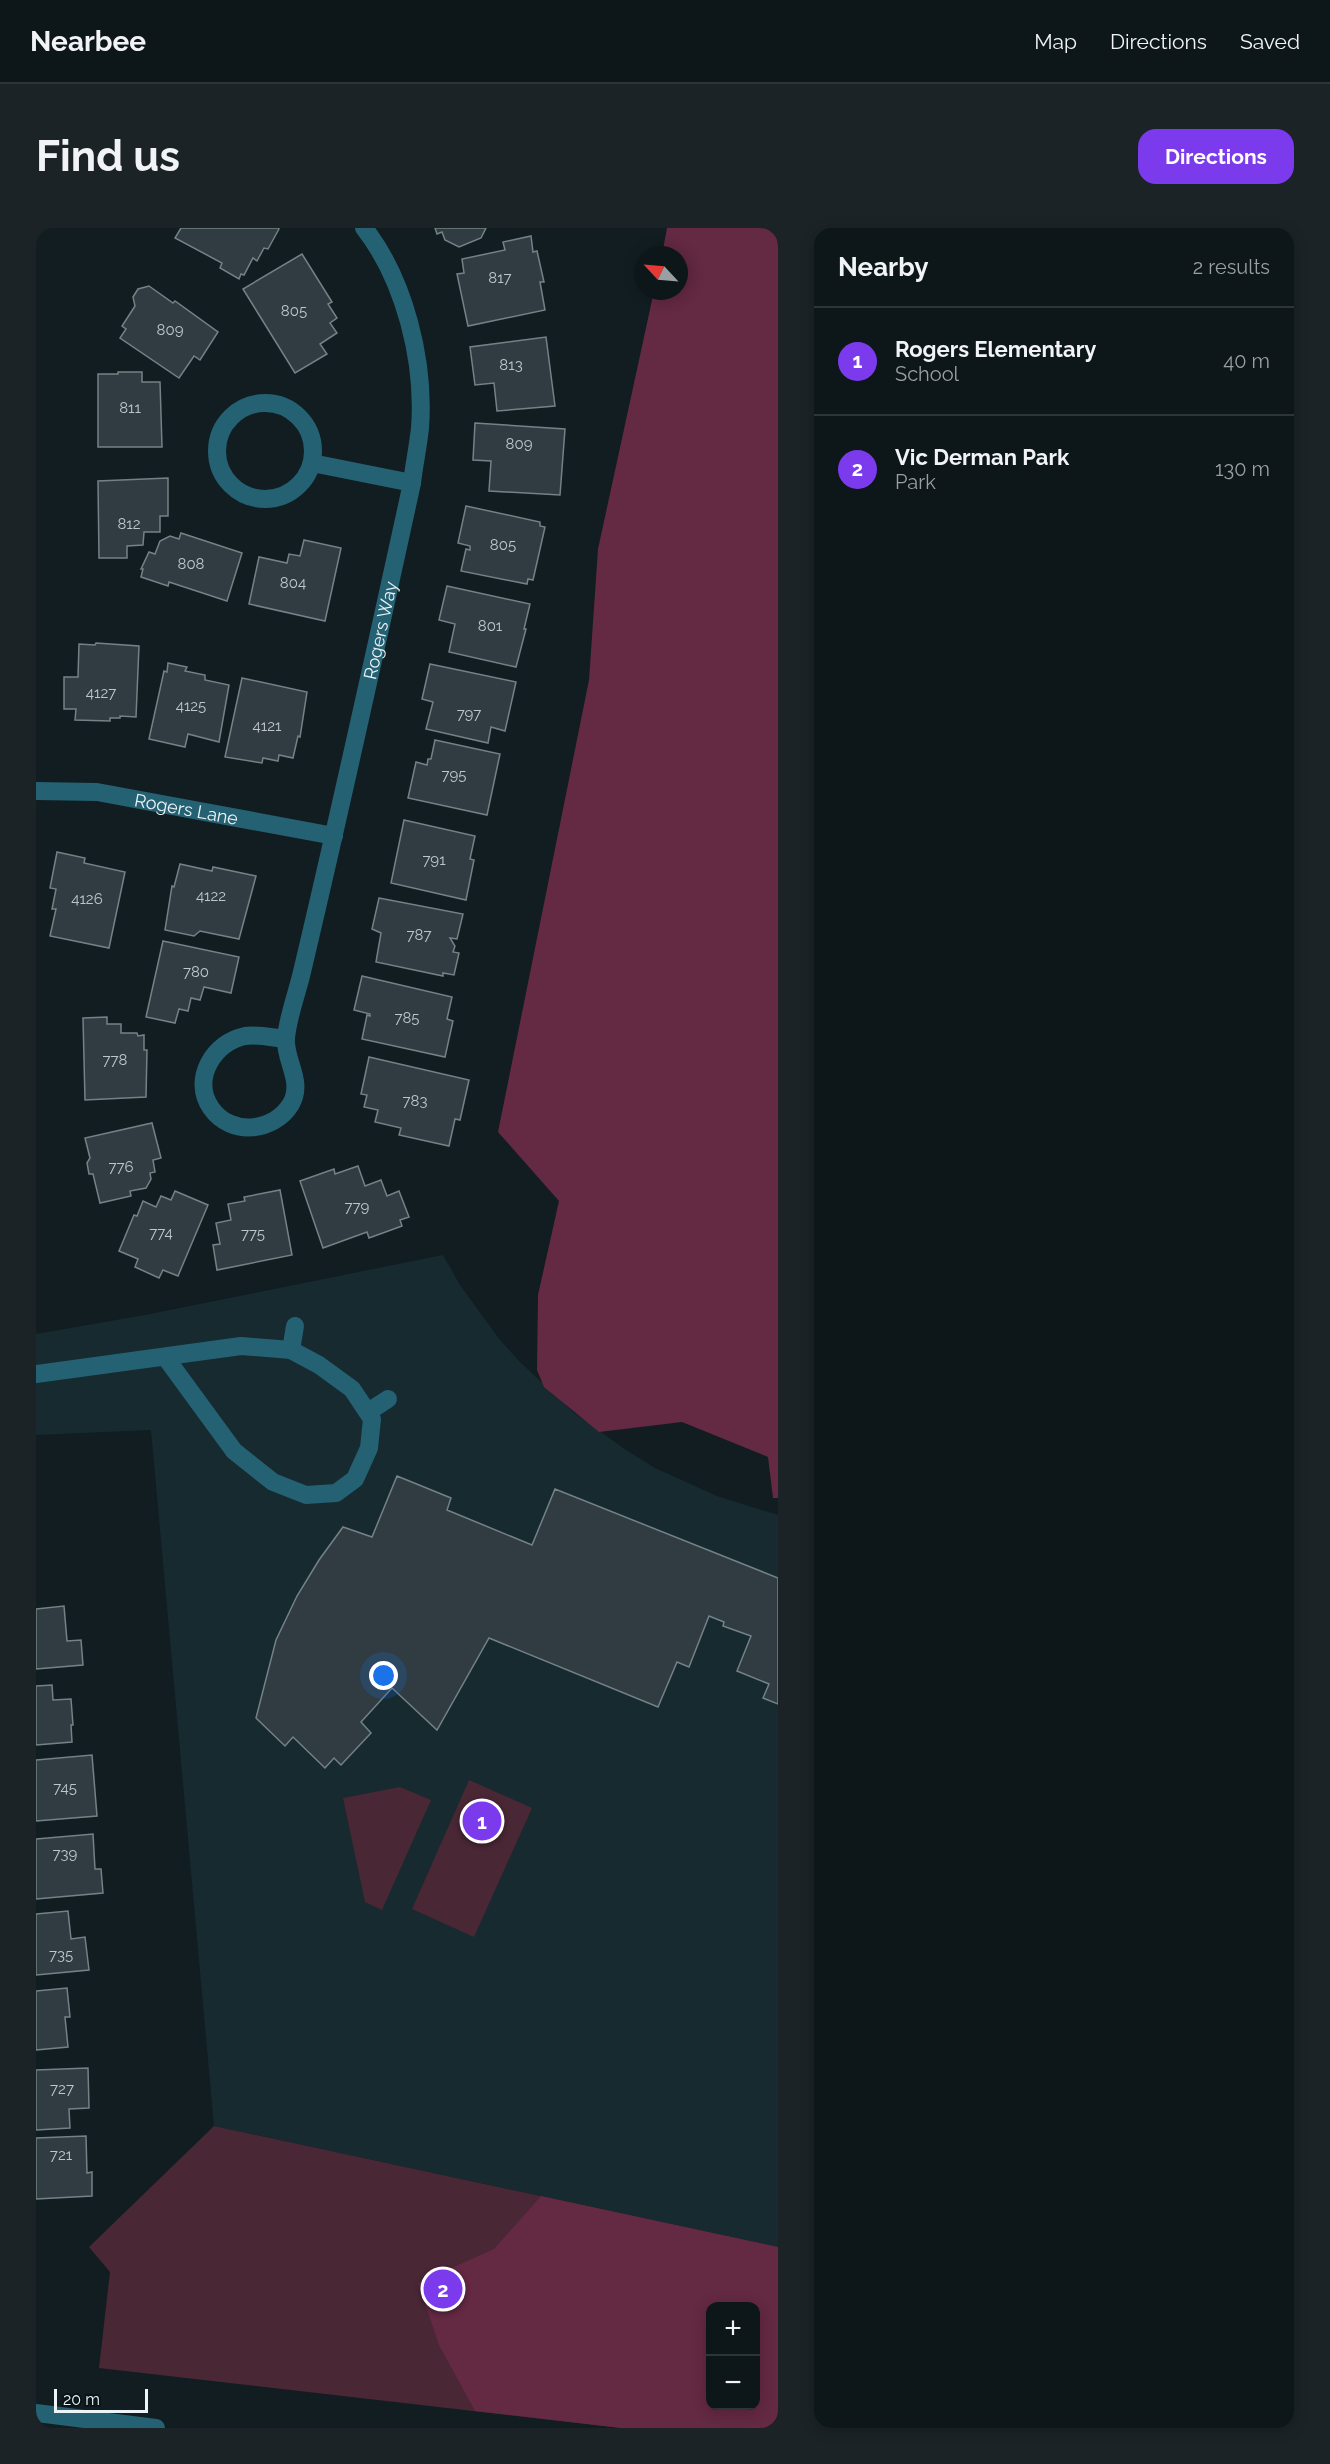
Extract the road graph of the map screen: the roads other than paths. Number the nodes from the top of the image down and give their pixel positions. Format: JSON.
{"nodes":[{"id":1,"x":364,"y":228,"type":"edge"},
{"id":2,"x":312,"y":463,"type":"junction"},
{"id":3,"x":412,"y":483,"type":"junction"},
{"id":4,"x":36,"y":791,"type":"edge"},
{"id":5,"x":334,"y":836,"type":"junction"},
{"id":6,"x":286,"y":1039,"type":"junction"},
{"id":7,"x":295,"y":1326,"type":"dead end"},
{"id":8,"x":291,"y":1350,"type":"junction"},
{"id":9,"x":166,"y":1358,"type":"junction"},
{"id":10,"x":36,"y":1374,"type":"edge"},
{"id":11,"x":388,"y":1399,"type":"dead end"},
{"id":12,"x":368,"y":1412,"type":"junction"},
{"id":13,"x":36,"y":2413,"type":"edge"},
{"id":14,"x":156,"y":2428,"type":"edge"}],
"edges":[{"from":1,"to":3,"type":"street","name":"Rogers Way"},
{"from":2,"to":2,"type":"street"},
{"from":2,"to":3,"type":"street"},
{"from":3,"to":5,"type":"street","name":"Rogers Way"},
{"from":4,"to":5,"type":"street","name":"Rogers Lane"},
{"from":5,"to":6,"type":"street","name":"Rogers Way"},
{"from":6,"to":6,"type":"street","name":"Rogers Way"},
{"from":7,"to":8,"type":"street"},
{"from":8,"to":9,"type":"street"},
{"from":8,"to":12,"type":"street"},
{"from":9,"to":10,"type":"street"},
{"from":9,"to":12,"type":"street"},
{"from":11,"to":12,"type":"street"},
{"from":13,"to":14,"type":"street"}]}
